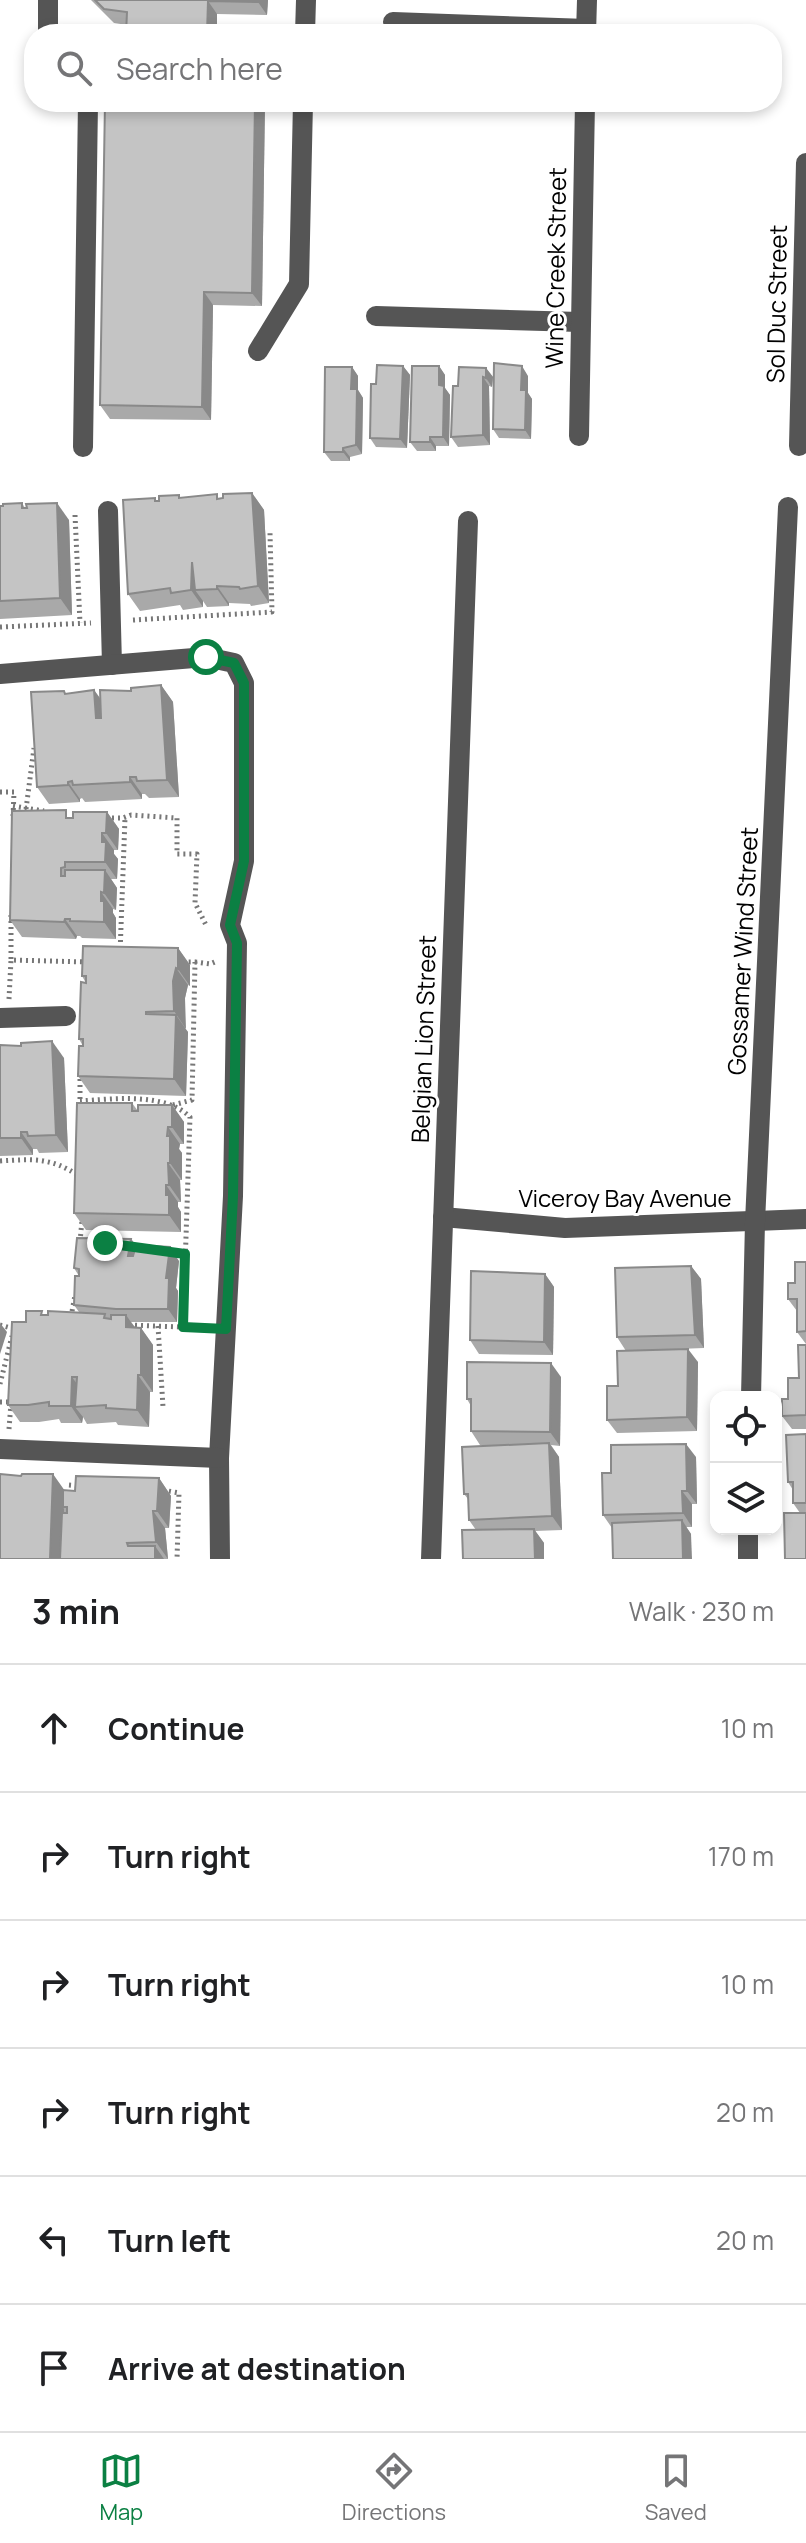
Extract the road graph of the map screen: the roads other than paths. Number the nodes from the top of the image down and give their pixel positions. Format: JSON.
{"nodes":[{"id":1,"x":48,"y":0,"type":"edge"},
{"id":2,"x":306,"y":0,"type":"edge"},
{"id":3,"x":587,"y":0,"type":"edge"},
{"id":4,"x":393,"y":22,"type":"dead end"},
{"id":5,"x":48,"y":24,"type":"edge"},
{"id":6,"x":305,"y":24,"type":"edge"},
{"id":7,"x":436,"y":24,"type":"edge"},
{"id":8,"x":586,"y":24,"type":"edge"},
{"id":9,"x":88,"y":112,"type":"edge"},
{"id":10,"x":303,"y":112,"type":"edge"},
{"id":11,"x":585,"y":112,"type":"edge"},
{"id":12,"x":806,"y":163,"type":"edge"},
{"id":13,"x":805,"y":208,"type":"edge"},
{"id":14,"x":376,"y":316,"type":"dead end"},
{"id":15,"x":580,"y":322,"type":"junction"},
{"id":16,"x":258,"y":351,"type":"dead end"},
{"id":17,"x":804,"y":358,"type":"edge"},
{"id":18,"x":579,"y":436,"type":"dead end"},
{"id":19,"x":799,"y":446,"type":"dead end"},
{"id":20,"x":83,"y":447,"type":"dead end"},
{"id":21,"x":788,"y":507,"type":"dead end"},
{"id":22,"x":108,"y":511,"type":"dead end"},
{"id":23,"x":468,"y":521,"type":"dead end"},
{"id":24,"x":112,"y":665,"type":"junction"},
{"id":25,"x":0,"y":674,"type":"edge"},
{"id":26,"x":66,"y":1016,"type":"dead end"},
{"id":27,"x":4,"y":1018,"type":"edge"},
{"id":28,"x":443,"y":1217,"type":"junction"},
{"id":29,"x":806,"y":1219,"type":"edge"},
{"id":30,"x":755,"y":1222,"type":"junction"},
{"id":31,"x":751,"y":1391,"type":"edge"},
{"id":32,"x":4,"y":1450,"type":"edge"},
{"id":33,"x":219,"y":1458,"type":"junction"},
{"id":34,"x":748,"y":1535,"type":"edge"},
{"id":35,"x":220,"y":1559,"type":"edge"},
{"id":36,"x":431,"y":1559,"type":"edge"},
{"id":37,"x":748,"y":1559,"type":"edge"}],
"edges":[{"from":1,"to":5,"type":"street"},
{"from":2,"to":6,"type":"street"},
{"from":3,"to":8,"type":"street"},
{"from":4,"to":7,"type":"street"},
{"from":9,"to":20,"type":"street"},
{"from":10,"to":16,"type":"street"},
{"from":11,"to":15,"type":"street","name":"Wine Creek Street"},
{"from":12,"to":13,"type":"street","name":"Sol Duc Street"},
{"from":13,"to":17,"type":"street","name":"Sol Duc Street"},
{"from":14,"to":15,"type":"street"},
{"from":15,"to":18,"type":"street","name":"Wine Creek Street"},
{"from":17,"to":19,"type":"street","name":"Sol Duc Street"},
{"from":21,"to":30,"type":"street","name":"Gossamer Wind Street"},
{"from":22,"to":24,"type":"street"},
{"from":23,"to":28,"type":"street","name":"Belgian Lion Street"},
{"from":24,"to":25,"type":"street"},
{"from":24,"to":33,"type":"street"},
{"from":26,"to":27,"type":"street"},
{"from":28,"to":30,"type":"street","name":"Viceroy Bay Avenue"},
{"from":28,"to":36,"type":"street","name":"Belgian Lion Street"},
{"from":29,"to":30,"type":"street","name":"Viceroy Bay Avenue"},
{"from":30,"to":31,"type":"street","name":"Gossamer Wind Street"},
{"from":32,"to":33,"type":"street"},
{"from":33,"to":35,"type":"street"},
{"from":34,"to":37,"type":"street"}]}
